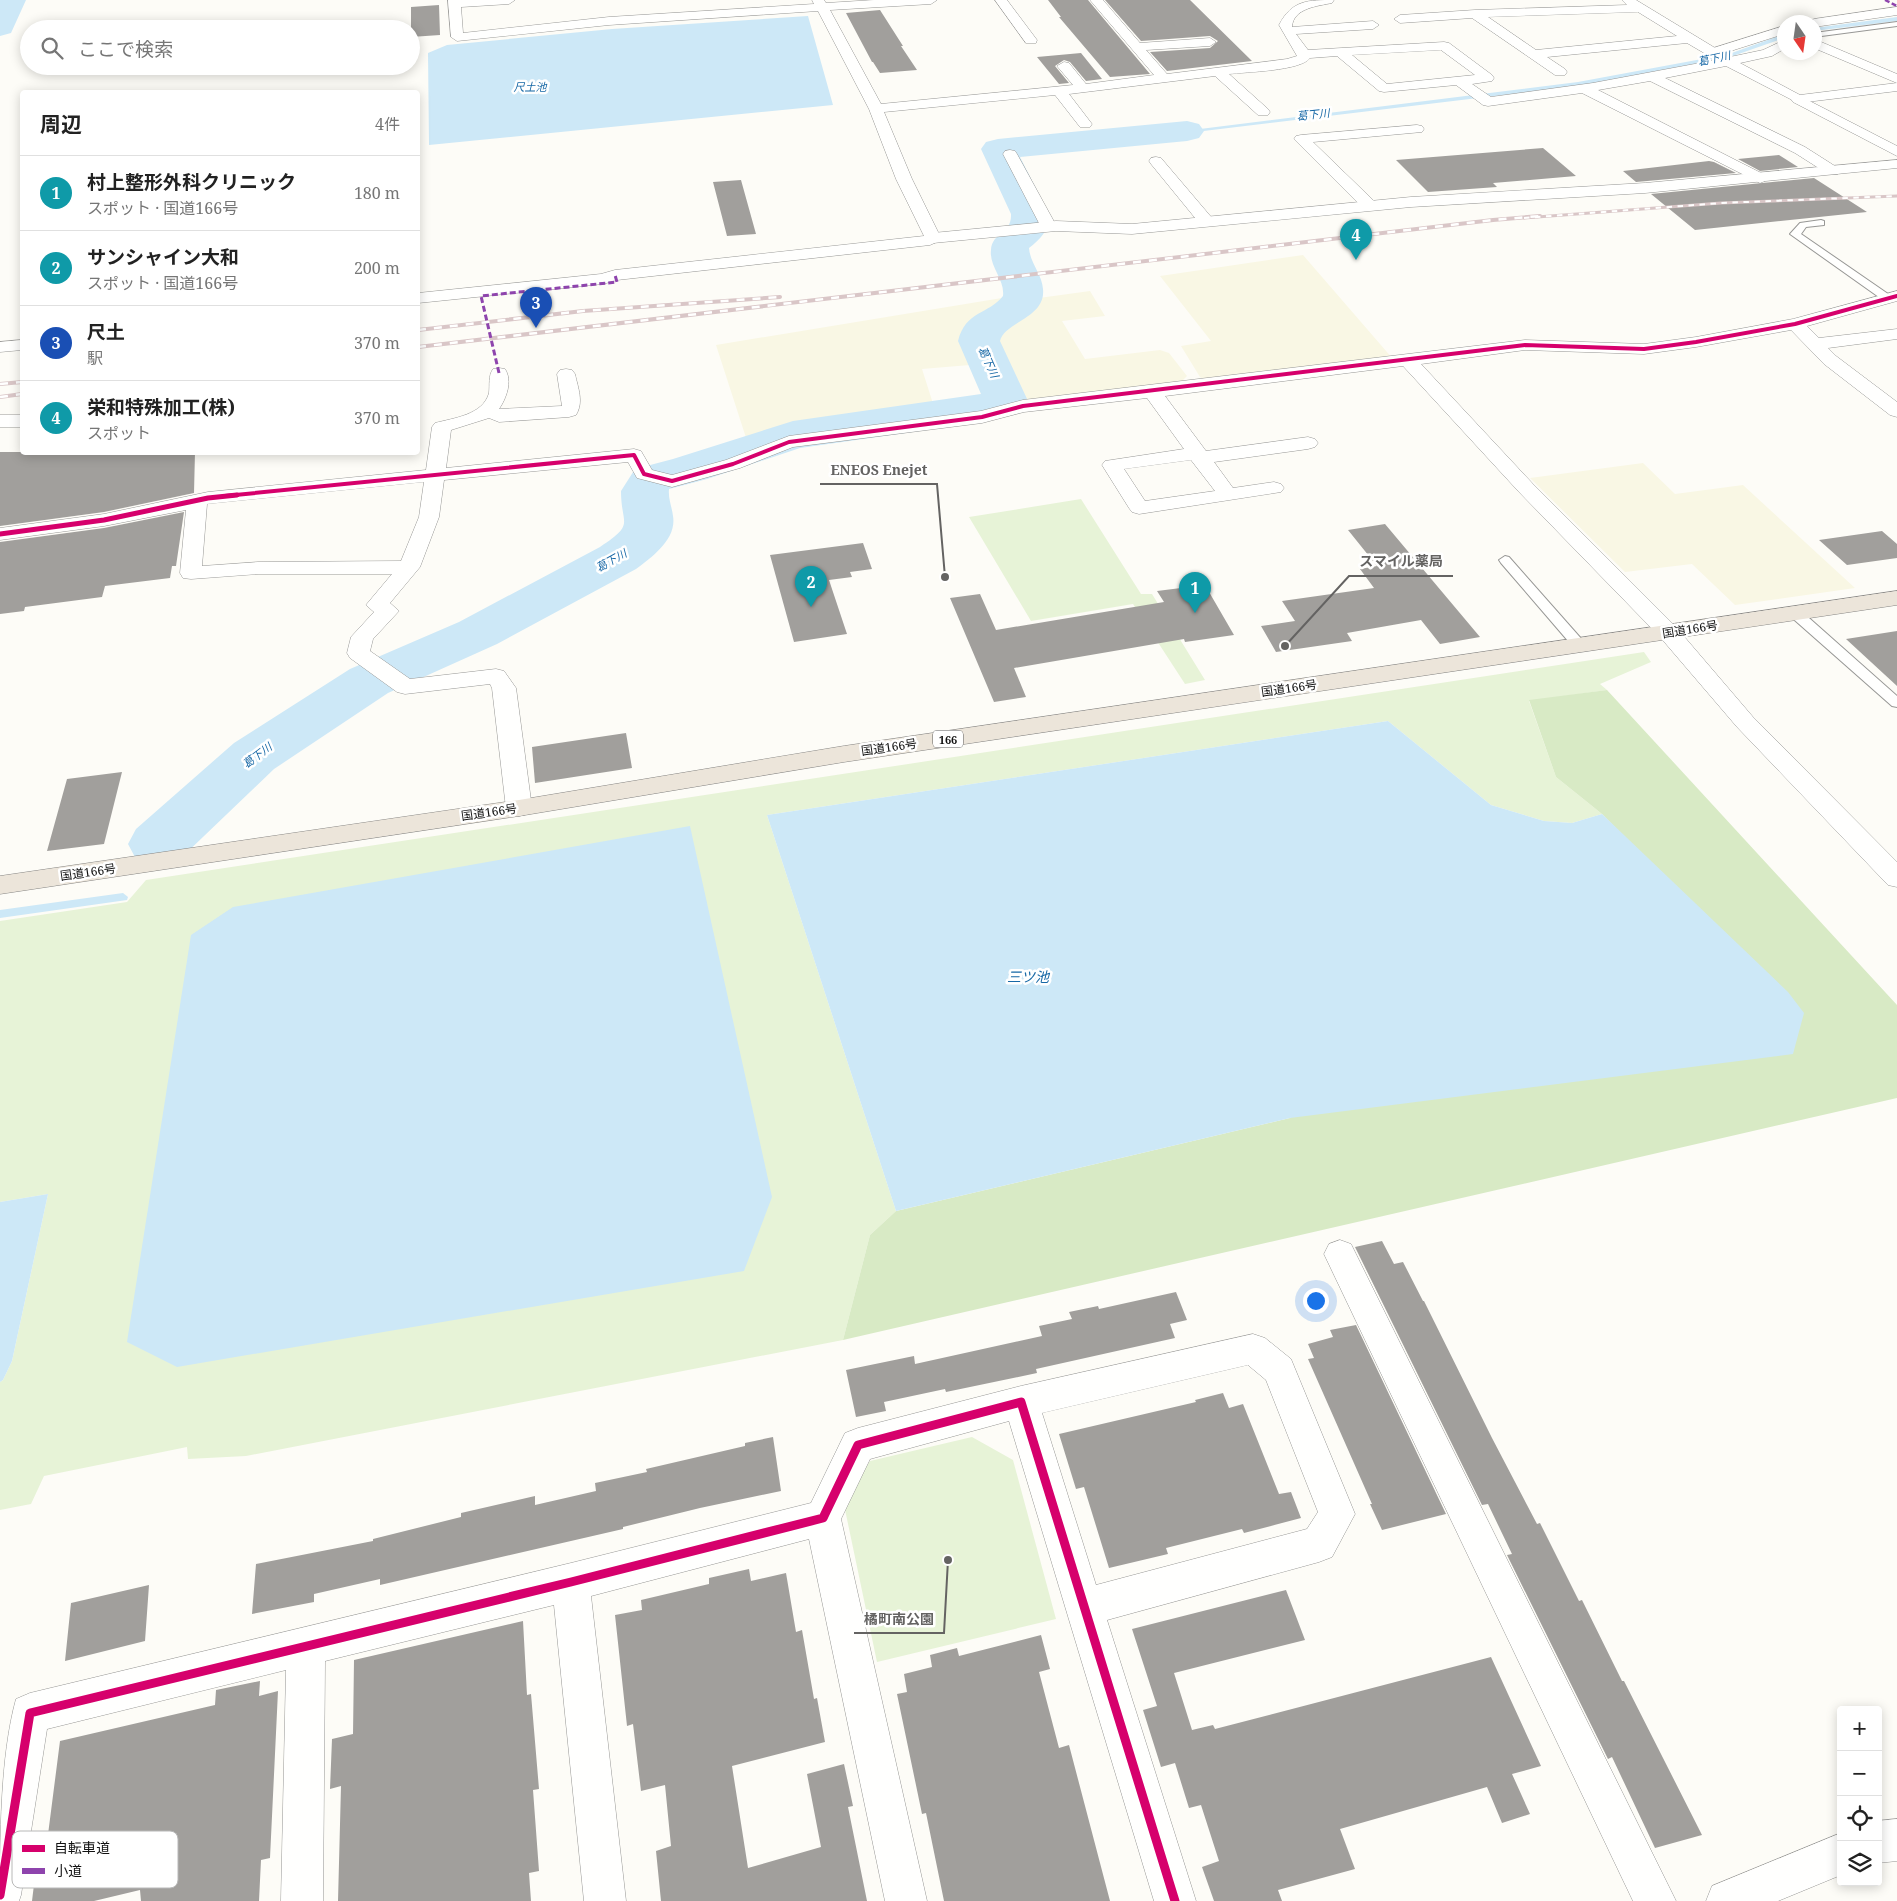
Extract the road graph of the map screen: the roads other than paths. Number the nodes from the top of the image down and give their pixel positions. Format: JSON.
{"nodes":[{"id":1,"x":508,"y":0,"type":"edge"},
{"id":2,"x":757,"y":0,"type":"edge"},
{"id":3,"x":931,"y":0,"type":"edge"},
{"id":4,"x":1001,"y":0,"type":"edge"},
{"id":5,"x":1096,"y":0,"type":"edge"},
{"id":6,"x":1328,"y":0,"type":"edge"},
{"id":7,"x":1628,"y":0,"type":"edge"},
{"id":8,"x":454,"y":2,"type":"edge"},
{"id":9,"x":820,"y":4,"type":"edge"},
{"id":10,"x":605,"y":7,"type":"dead end"},
{"id":11,"x":1640,"y":8,"type":"junction"},
{"id":12,"x":1897,"y":11,"type":"edge"},
{"id":13,"x":762,"y":12,"type":"junction"},
{"id":14,"x":1475,"y":14,"type":"junction"},
{"id":15,"x":1400,"y":19,"type":"dead end"},
{"id":16,"x":609,"y":21,"type":"junction"},
{"id":17,"x":1822,"y":22,"type":"edge"},
{"id":18,"x":1897,"y":24,"type":"edge"},
{"id":19,"x":1373,"y":25,"type":"dead end"},
{"id":20,"x":1288,"y":31,"type":"junction"},
{"id":21,"x":1777,"y":32,"type":"edge"},
{"id":22,"x":1822,"y":33,"type":"edge"},
{"id":23,"x":1689,"y":39,"type":"junction"},
{"id":24,"x":1030,"y":40,"type":"dead end"},
{"id":25,"x":1210,"y":42,"type":"dead end"},
{"id":26,"x":1822,"y":46,"type":"edge"},
{"id":27,"x":1136,"y":47,"type":"junction"},
{"id":28,"x":1777,"y":48,"type":"edge"},
{"id":29,"x":1340,"y":52,"type":"junction"},
{"id":30,"x":1304,"y":54,"type":"junction"},
{"id":31,"x":1534,"y":54,"type":"junction"},
{"id":32,"x":1712,"y":54,"type":"junction"},
{"id":33,"x":1727,"y":62,"type":"junction"},
{"id":34,"x":1064,"y":66,"type":"dead end"},
{"id":35,"x":1218,"y":72,"type":"junction"},
{"id":36,"x":1560,"y":72,"type":"dead end"},
{"id":37,"x":1652,"y":77,"type":"junction"},
{"id":38,"x":1163,"y":78,"type":"junction"},
{"id":39,"x":1897,"y":79,"type":"edge"},
{"id":40,"x":1459,"y":81,"type":"junction"},
{"id":41,"x":1897,"y":87,"type":"edge"},
{"id":42,"x":1082,"y":88,"type":"junction"},
{"id":43,"x":1585,"y":89,"type":"junction"},
{"id":44,"x":1059,"y":91,"type":"junction"},
{"id":45,"x":1798,"y":99,"type":"junction"},
{"id":46,"x":876,"y":109,"type":"junction"},
{"id":47,"x":1263,"y":112,"type":"dead end"},
{"id":48,"x":1085,"y":124,"type":"dead end"},
{"id":49,"x":1417,"y":129,"type":"dead end"},
{"id":50,"x":1897,"y":152,"type":"edge"},
{"id":51,"x":1010,"y":154,"type":"dead end"},
{"id":52,"x":1156,"y":161,"type":"dead end"},
{"id":53,"x":1897,"y":164,"type":"edge"},
{"id":54,"x":1833,"y":170,"type":"junction"},
{"id":55,"x":1760,"y":178,"type":"junction"},
{"id":56,"x":1369,"y":205,"type":"junction"},
{"id":57,"x":1206,"y":221,"type":"junction"},
{"id":58,"x":1821,"y":223,"type":"dead end"},
{"id":59,"x":1049,"y":227,"type":"junction"},
{"id":60,"x":932,"y":238,"type":"junction"},
{"id":61,"x":1892,"y":297,"type":"edge"},
{"id":62,"x":420,"y":298,"type":"edge"},
{"id":63,"x":1794,"y":324,"type":"junction"},
{"id":64,"x":1897,"y":334,"type":"edge"},
{"id":65,"x":1815,"y":344,"type":"junction"},
{"id":66,"x":20,"y":345,"type":"edge"},
{"id":67,"x":0,"y":347,"type":"edge"},
{"id":68,"x":1407,"y":360,"type":"junction"},
{"id":69,"x":499,"y":373,"type":"dead end"},
{"id":70,"x":566,"y":374,"type":"dead end"},
{"id":71,"x":1151,"y":390,"type":"junction"},
{"id":72,"x":488,"y":411,"type":"junction"},
{"id":73,"x":1897,"y":411,"type":"edge"},
{"id":74,"x":0,"y":421,"type":"edge"},
{"id":75,"x":20,"y":421,"type":"edge"},
{"id":76,"x":1308,"y":444,"type":"dead end"},
{"id":77,"x":1199,"y":455,"type":"junction"},
{"id":78,"x":435,"y":476,"type":"junction"},
{"id":79,"x":1274,"y":488,"type":"dead end"},
{"id":80,"x":1228,"y":495,"type":"junction"},
{"id":81,"x":197,"y":501,"type":"junction"},
{"id":82,"x":0,"y":534,"type":"edge"},
{"id":83,"x":1505,"y":560,"type":"dead end"},
{"id":84,"x":409,"y":567,"type":"junction"},
{"id":85,"x":1897,"y":598,"type":"edge"},
{"id":86,"x":1795,"y":613,"type":"junction"},
{"id":87,"x":1668,"y":632,"type":"junction"},
{"id":88,"x":1580,"y":646,"type":"junction"},
{"id":89,"x":1897,"y":703,"type":"edge"},
{"id":90,"x":520,"y":808,"type":"junction"},
{"id":91,"x":1886,"y":855,"type":"edge"},
{"id":92,"x":1897,"y":878,"type":"edge"},
{"id":93,"x":0,"y":885,"type":"edge"},
{"id":94,"x":1340,"y":1254,"type":"dead end"},
{"id":95,"x":1022,"y":1402,"type":"junction"},
{"id":96,"x":823,"y":1518,"type":"junction"},
{"id":97,"x":571,"y":1582,"type":"junction"},
{"id":98,"x":1084,"y":1607,"type":"junction"},
{"id":99,"x":306,"y":1646,"type":"junction"},
{"id":100,"x":1897,"y":1840,"type":"edge"},
{"id":101,"x":1882,"y":1842,"type":"edge"},
{"id":102,"x":1837,"y":1856,"type":"edge"},
{"id":103,"x":0,"y":1895,"type":"edge"},
{"id":104,"x":302,"y":1901,"type":"edge"},
{"id":105,"x":605,"y":1901,"type":"edge"},
{"id":106,"x":906,"y":1901,"type":"edge"},
{"id":107,"x":1175,"y":1901,"type":"edge"},
{"id":108,"x":1655,"y":1901,"type":"edge"},
{"id":109,"x":1728,"y":1901,"type":"edge"}],
"edges":[{"from":1,"to":8,"type":"street"},
{"from":2,"to":13,"type":"street"},
{"from":3,"to":9,"type":"street"},
{"from":4,"to":24,"type":"street"},
{"from":5,"to":27,"type":"street"},
{"from":6,"to":20,"type":"street"},
{"from":7,"to":11,"type":"street"},
{"from":8,"to":16,"type":"street"},
{"from":9,"to":13,"type":"street"},
{"from":9,"to":46,"type":"street"},
{"from":10,"to":16,"type":"street"},
{"from":11,"to":14,"type":"street"},
{"from":11,"to":23,"type":"street"},
{"from":12,"to":17,"type":"street"},
{"from":13,"to":16,"type":"street"},
{"from":14,"to":15,"type":"street"},
{"from":14,"to":31,"type":"street"},
{"from":18,"to":22,"type":"lane"},
{"from":19,"to":20,"type":"street"},
{"from":20,"to":30,"type":"street"},
{"from":21,"to":32,"type":"street"},
{"from":23,"to":31,"type":"street"},
{"from":23,"to":32,"type":"street"},
{"from":25,"to":27,"type":"street"},
{"from":26,"to":39,"type":"street"},
{"from":27,"to":38,"type":"street"},
{"from":28,"to":33,"type":"street"},
{"from":29,"to":30,"type":"street"},
{"from":29,"to":40,"type":"street"},
{"from":29,"to":40,"type":"street"},
{"from":30,"to":35,"type":"street"},
{"from":31,"to":36,"type":"street"},
{"from":32,"to":33,"type":"street"},
{"from":33,"to":37,"type":"street"},
{"from":33,"to":45,"type":"street"},
{"from":34,"to":42,"type":"street"},
{"from":35,"to":38,"type":"street"},
{"from":35,"to":47,"type":"street"},
{"from":37,"to":43,"type":"street"},
{"from":37,"to":54,"type":"street"},
{"from":38,"to":42,"type":"street"},
{"from":40,"to":43,"type":"street"},
{"from":41,"to":45,"type":"street"},
{"from":42,"to":44,"type":"street"},
{"from":43,"to":55,"type":"street"},
{"from":44,"to":46,"type":"street"},
{"from":44,"to":48,"type":"street"},
{"from":45,"to":50,"type":"street"},
{"from":46,"to":60,"type":"street"},
{"from":49,"to":56,"type":"street"},
{"from":51,"to":59,"type":"street"},
{"from":52,"to":57,"type":"street"},
{"from":53,"to":54,"type":"street"},
{"from":54,"to":55,"type":"street"},
{"from":55,"to":56,"type":"street"},
{"from":56,"to":57,"type":"street"},
{"from":57,"to":59,"type":"street"},
{"from":58,"to":61,"type":"lane"},
{"from":59,"to":60,"type":"street"},
{"from":60,"to":62,"type":"street"},
{"from":61,"to":63,"type":"street"},
{"from":63,"to":65,"type":"street"},
{"from":63,"to":68,"type":"street"},
{"from":64,"to":65,"type":"street"},
{"from":65,"to":73,"type":"street"},
{"from":66,"to":67,"type":"street"},
{"from":68,"to":71,"type":"street"},
{"from":68,"to":87,"type":"street"},
{"from":69,"to":72,"type":"street"},
{"from":70,"to":72,"type":"street"},
{"from":71,"to":77,"type":"street"},
{"from":71,"to":78,"type":"street"},
{"from":72,"to":78,"type":"street"},
{"from":74,"to":75,"type":"street"},
{"from":76,"to":77,"type":"street"},
{"from":77,"to":80,"type":"street"},
{"from":77,"to":80,"type":"street"},
{"from":78,"to":81,"type":"street"},
{"from":78,"to":84,"type":"street"},
{"from":79,"to":80,"type":"street"},
{"from":81,"to":82,"type":"street"},
{"from":81,"to":84,"type":"street"},
{"from":83,"to":88,"type":"lane"},
{"from":84,"to":90,"type":"street"},
{"from":85,"to":86,"type":"highway","name":"国道166号","number":"166"},
{"from":86,"to":87,"type":"highway","name":"国道166号","number":"166"},
{"from":86,"to":89,"type":"lane"},
{"from":87,"to":88,"type":"highway","name":"国道166号","number":"166"},
{"from":87,"to":91,"type":"street"},
{"from":88,"to":90,"type":"highway","name":"国道166号","number":"166"},
{"from":90,"to":93,"type":"highway","name":"国道166号","number":"166"},
{"from":91,"to":92,"type":"street"},
{"from":94,"to":108,"type":"street"},
{"from":95,"to":96,"type":"street"},
{"from":95,"to":98,"type":"street"},
{"from":95,"to":98,"type":"street"},
{"from":96,"to":97,"type":"street"},
{"from":96,"to":106,"type":"street"},
{"from":97,"to":99,"type":"street"},
{"from":97,"to":105,"type":"street"},
{"from":98,"to":107,"type":"street"},
{"from":99,"to":103,"type":"street"},
{"from":99,"to":104,"type":"street"},
{"from":100,"to":101,"type":"street"},
{"from":102,"to":109,"type":"street"}]}
